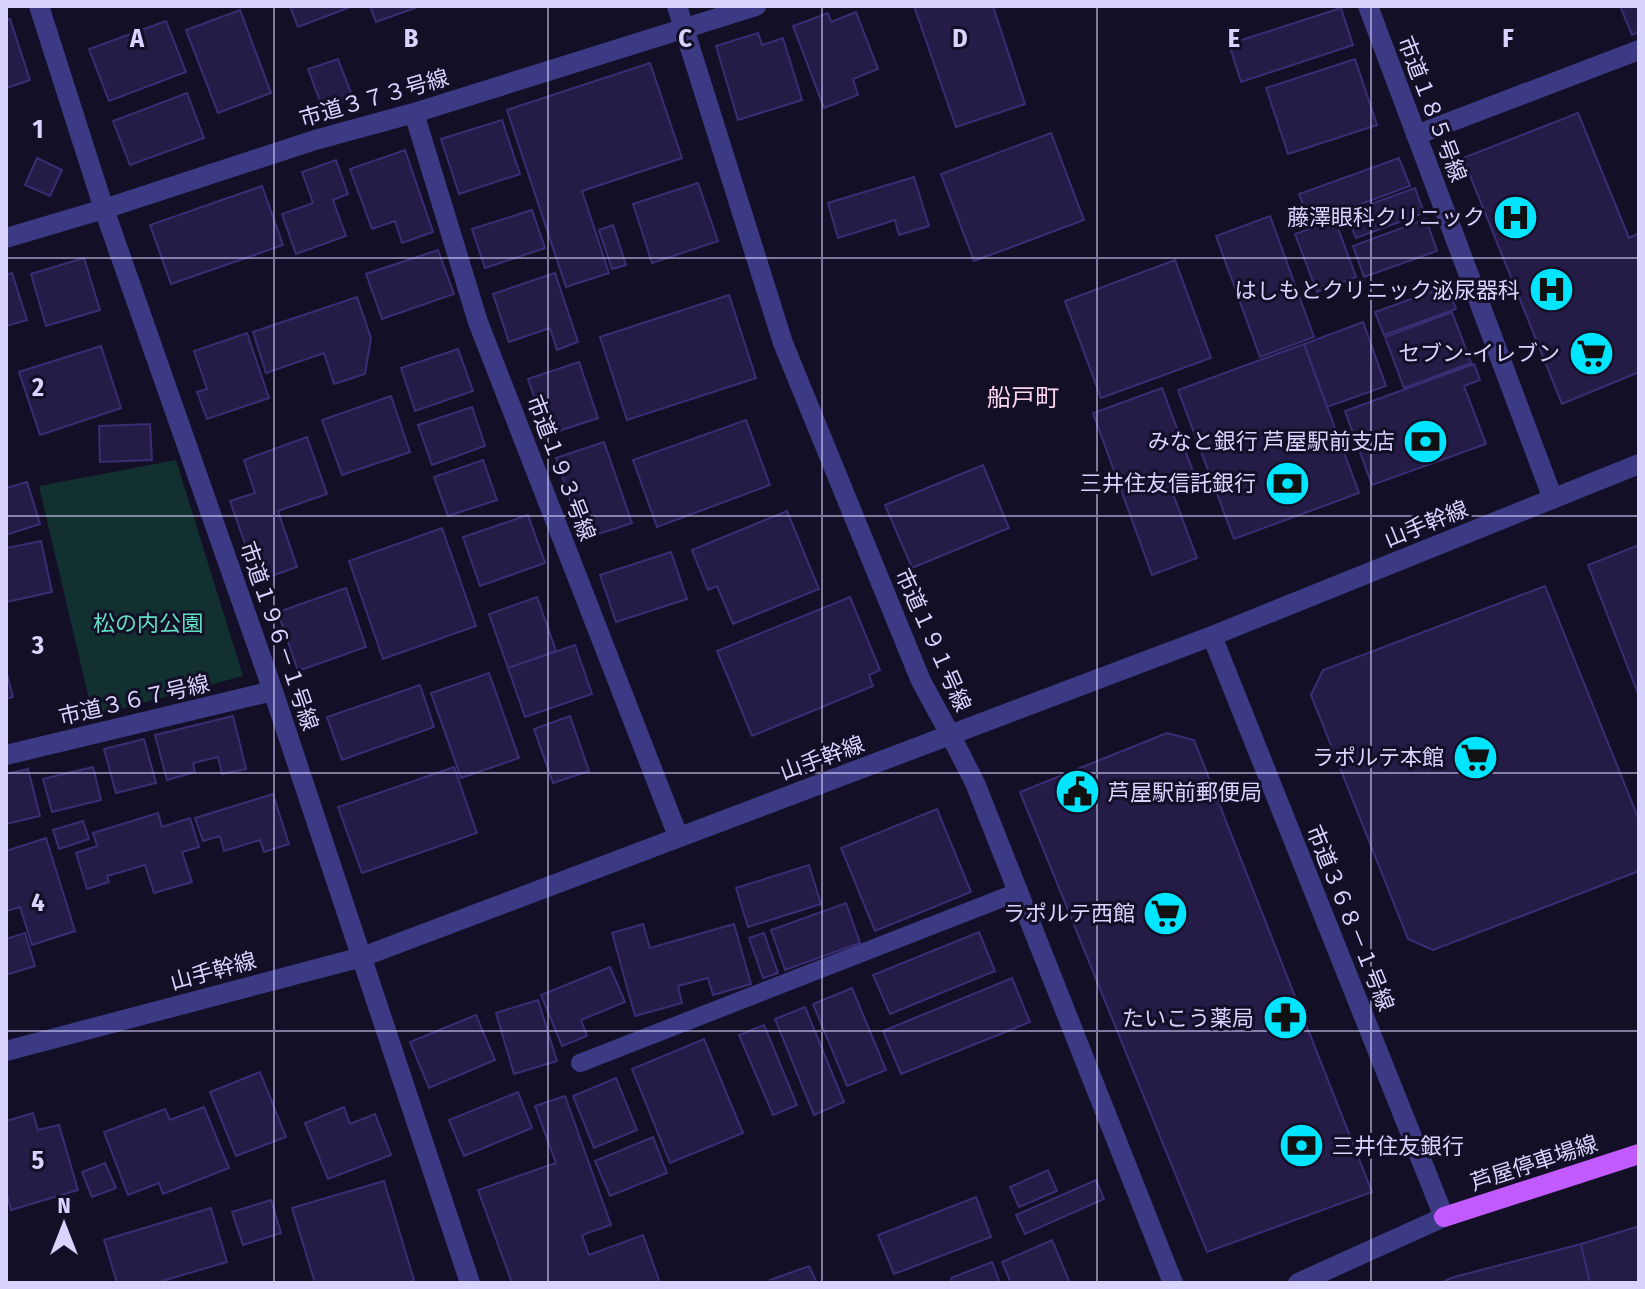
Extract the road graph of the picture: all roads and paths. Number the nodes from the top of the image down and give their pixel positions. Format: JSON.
{"nodes":[{"id":1,"x":39,"y":6,"type":"edge"},
{"id":2,"x":677,"y":6,"type":"edge"},
{"id":3,"x":756,"y":6,"type":"edge"},
{"id":4,"x":1368,"y":6,"type":"edge"},
{"id":5,"x":685,"y":29,"type":"junction"},
{"id":6,"x":1639,"y":50,"type":"edge"},
{"id":7,"x":414,"y":113,"type":"junction"},
{"id":8,"x":1416,"y":135,"type":"junction"},
{"id":9,"x":104,"y":209,"type":"junction"},
{"id":10,"x":6,"y":238,"type":"edge"},
{"id":11,"x":1639,"y":464,"type":"edge"},
{"id":12,"x":1553,"y":499,"type":"junction"},
{"id":13,"x":1212,"y":636,"type":"junction"},
{"id":14,"x":273,"y":691,"type":"junction"},
{"id":15,"x":951,"y":736,"type":"junction"},
{"id":16,"x":6,"y":755,"type":"edge"},
{"id":17,"x":678,"y":836,"type":"junction"},
{"id":18,"x":1018,"y":892,"type":"junction"},
{"id":19,"x":362,"y":957,"type":"junction"},
{"id":20,"x":6,"y":1051,"type":"edge"},
{"id":21,"x":580,"y":1063,"type":"dead end"},
{"id":22,"x":1639,"y":1154,"type":"edge"},
{"id":23,"x":1444,"y":1217,"type":"junction"},
{"id":24,"x":470,"y":1283,"type":"edge"},
{"id":25,"x":1173,"y":1283,"type":"edge"},
{"id":26,"x":1298,"y":1283,"type":"edge"}],
"edges":[{"from":1,"to":9,"type":"street","name":"市道１９６－１号線"},
{"from":2,"to":5,"type":"street","name":"市道１９１号線"},
{"from":3,"to":5,"type":"street","name":"市道３７３号線"},
{"from":4,"to":8,"type":"street","name":"市道１８５号線"},
{"from":5,"to":7,"type":"street","name":"市道３７３号線"},
{"from":5,"to":15,"type":"street","name":"市道１９１号線"},
{"from":6,"to":8,"type":"street"},
{"from":7,"to":9,"type":"street","name":"市道３７３号線"},
{"from":7,"to":17,"type":"street","name":"市道１９３号線"},
{"from":8,"to":12,"type":"street","name":"市道１８５号線"},
{"from":9,"to":10,"type":"street","name":"市道３７３号線"},
{"from":9,"to":14,"type":"street","name":"市道１９６－１号線"},
{"from":11,"to":12,"type":"street","name":"山手幹線"},
{"from":12,"to":13,"type":"street","name":"山手幹線"},
{"from":13,"to":15,"type":"street","name":"山手幹線"},
{"from":13,"to":23,"type":"street","name":"市道３６８－１号線"},
{"from":14,"to":16,"type":"street","name":"市道３６７号線"},
{"from":14,"to":19,"type":"street","name":"市道１９６－１号線"},
{"from":15,"to":17,"type":"street","name":"山手幹線"},
{"from":15,"to":18,"type":"street","name":"市道１９１号線"},
{"from":17,"to":19,"type":"street","name":"山手幹線"},
{"from":18,"to":21,"type":"lane"},
{"from":18,"to":25,"type":"street","name":"市道１９１号線"},
{"from":19,"to":20,"type":"street","name":"山手幹線"},
{"from":19,"to":24,"type":"street","name":"市道１９６－１号線"},
{"from":22,"to":23,"type":"main road","name":"芦屋停車場線"},
{"from":23,"to":26,"type":"street"}]}
